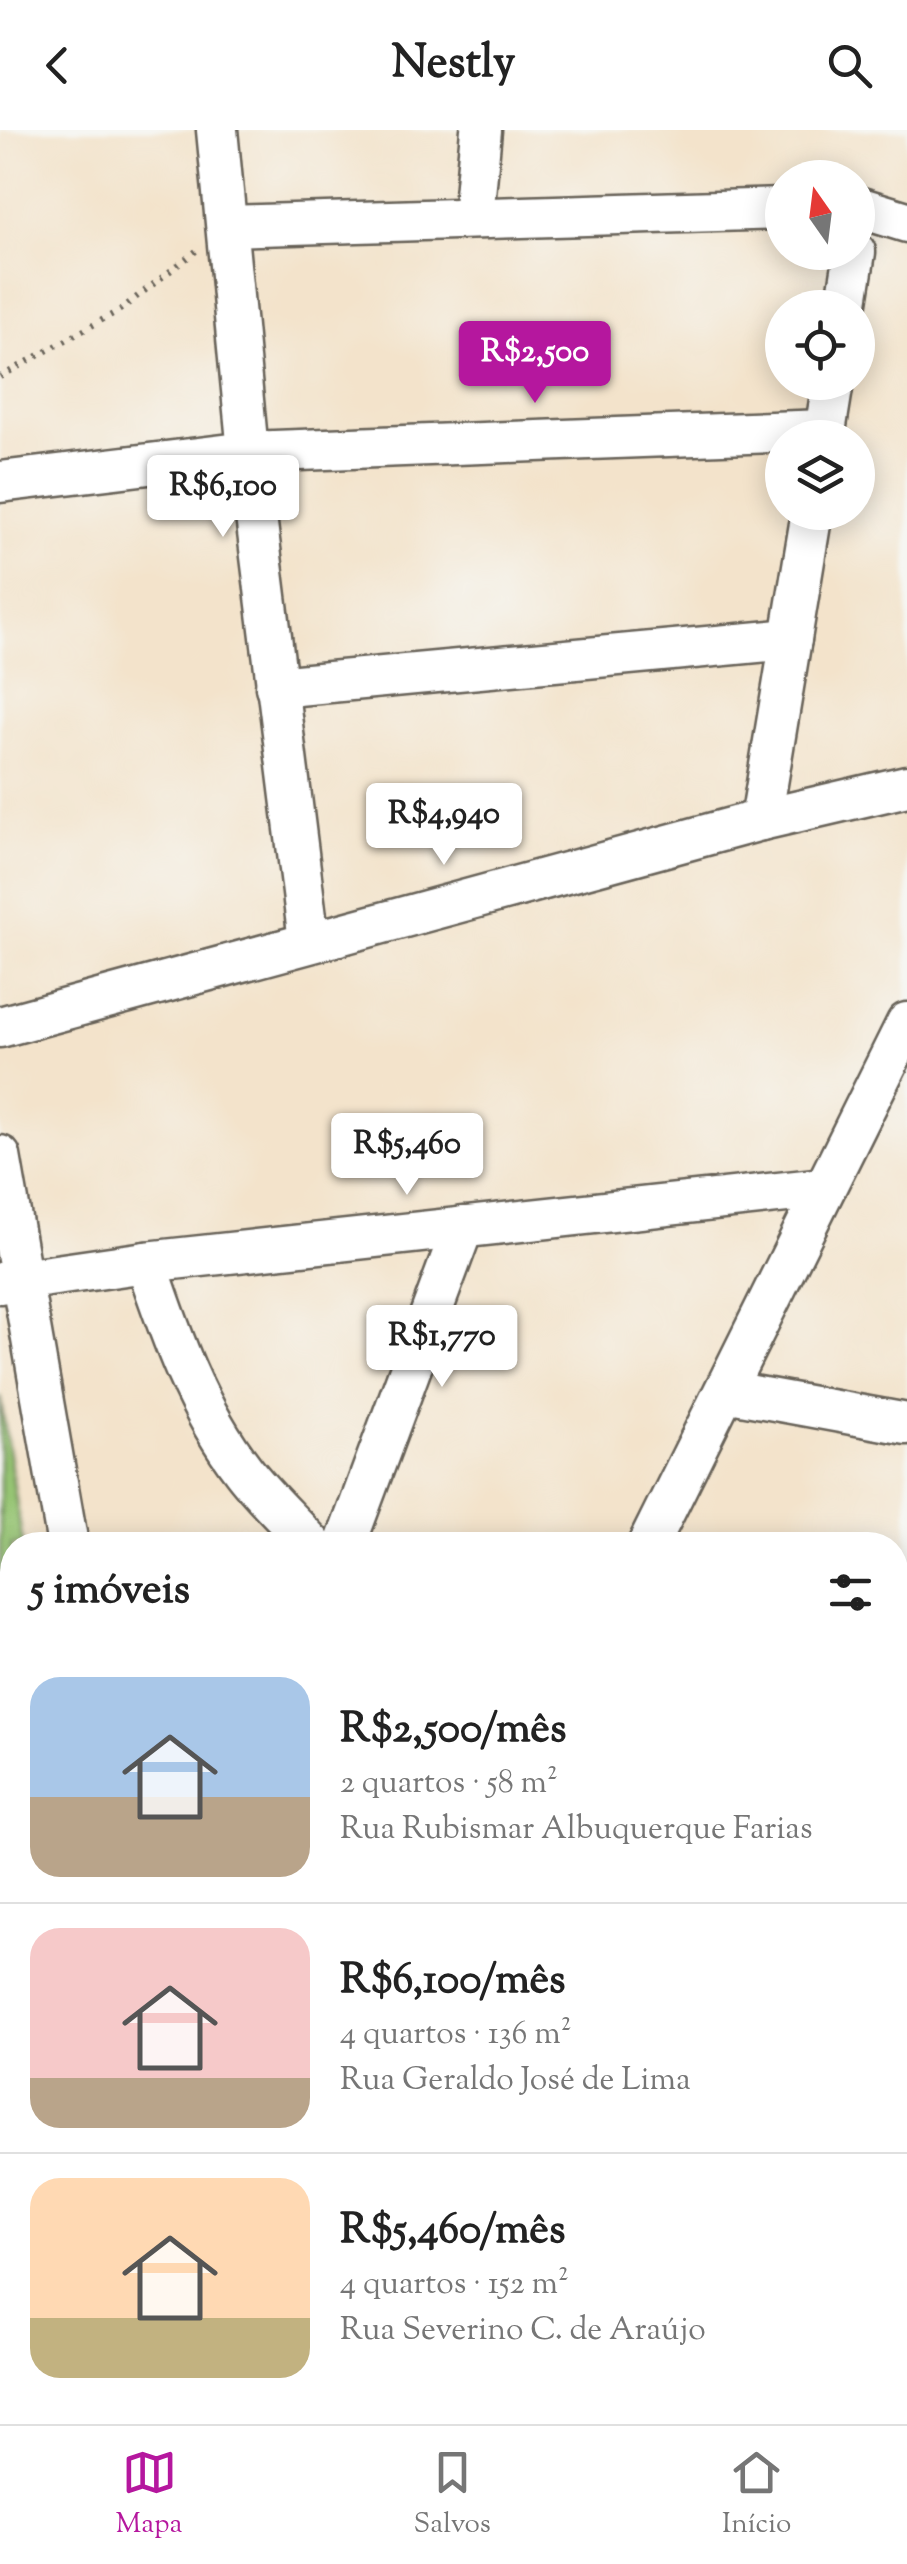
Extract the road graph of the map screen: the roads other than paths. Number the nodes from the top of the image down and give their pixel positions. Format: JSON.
{"nodes":[{"id":1,"x":217,"y":130,"type":"edge"},
{"id":2,"x":481,"y":130,"type":"edge"},
{"id":3,"x":765,"y":209,"type":"edge"},
{"id":4,"x":473,"y":217,"type":"junction"},
{"id":5,"x":875,"y":219,"type":"edge"},
{"id":6,"x":907,"y":222,"type":"edge"},
{"id":7,"x":227,"y":226,"type":"junction"},
{"id":8,"x":765,"y":436,"type":"edge"},
{"id":9,"x":248,"y":452,"type":"junction"},
{"id":10,"x":0,"y":482,"type":"edge"},
{"id":11,"x":809,"y":530,"type":"edge"},
{"id":12,"x":792,"y":639,"type":"junction"},
{"id":13,"x":276,"y":687,"type":"junction"},
{"id":14,"x":907,"y":786,"type":"edge"},
{"id":15,"x":761,"y":820,"type":"junction"},
{"id":16,"x":308,"y":941,"type":"junction"},
{"id":17,"x":907,"y":1023,"type":"edge"},
{"id":18,"x":0,"y":1028,"type":"edge"},
{"id":19,"x":0,"y":1156,"type":"edge"},
{"id":20,"x":824,"y":1188,"type":"junction"},
{"id":21,"x":463,"y":1226,"type":"junction"},
{"id":22,"x":146,"y":1262,"type":"junction"},
{"id":23,"x":12,"y":1281,"type":"edge"},
{"id":24,"x":726,"y":1391,"type":"junction"},
{"id":25,"x":907,"y":1424,"type":"edge"},
{"id":26,"x":65,"y":1532,"type":"edge"},
{"id":27,"x":300,"y":1532,"type":"edge"},
{"id":28,"x":350,"y":1532,"type":"edge"},
{"id":29,"x":655,"y":1532,"type":"edge"}],
"edges":[{"from":1,"to":7,"type":"street"},
{"from":2,"to":4,"type":"street"},
{"from":3,"to":4,"type":"street"},
{"from":4,"to":7,"type":"street"},
{"from":5,"to":6,"type":"street"},
{"from":7,"to":9,"type":"street"},
{"from":8,"to":9,"type":"street"},
{"from":9,"to":10,"type":"street"},
{"from":9,"to":13,"type":"street"},
{"from":11,"to":12,"type":"street"},
{"from":12,"to":13,"type":"street"},
{"from":12,"to":15,"type":"street"},
{"from":13,"to":16,"type":"street"},
{"from":14,"to":15,"type":"street"},
{"from":15,"to":16,"type":"street"},
{"from":16,"to":18,"type":"street"},
{"from":17,"to":20,"type":"street"},
{"from":19,"to":23,"type":"street"},
{"from":20,"to":21,"type":"street"},
{"from":20,"to":24,"type":"street"},
{"from":21,"to":22,"type":"street"},
{"from":21,"to":28,"type":"street"},
{"from":22,"to":23,"type":"street"},
{"from":22,"to":27,"type":"street"},
{"from":23,"to":26,"type":"street"},
{"from":24,"to":25,"type":"street"},
{"from":24,"to":29,"type":"street"}]}
